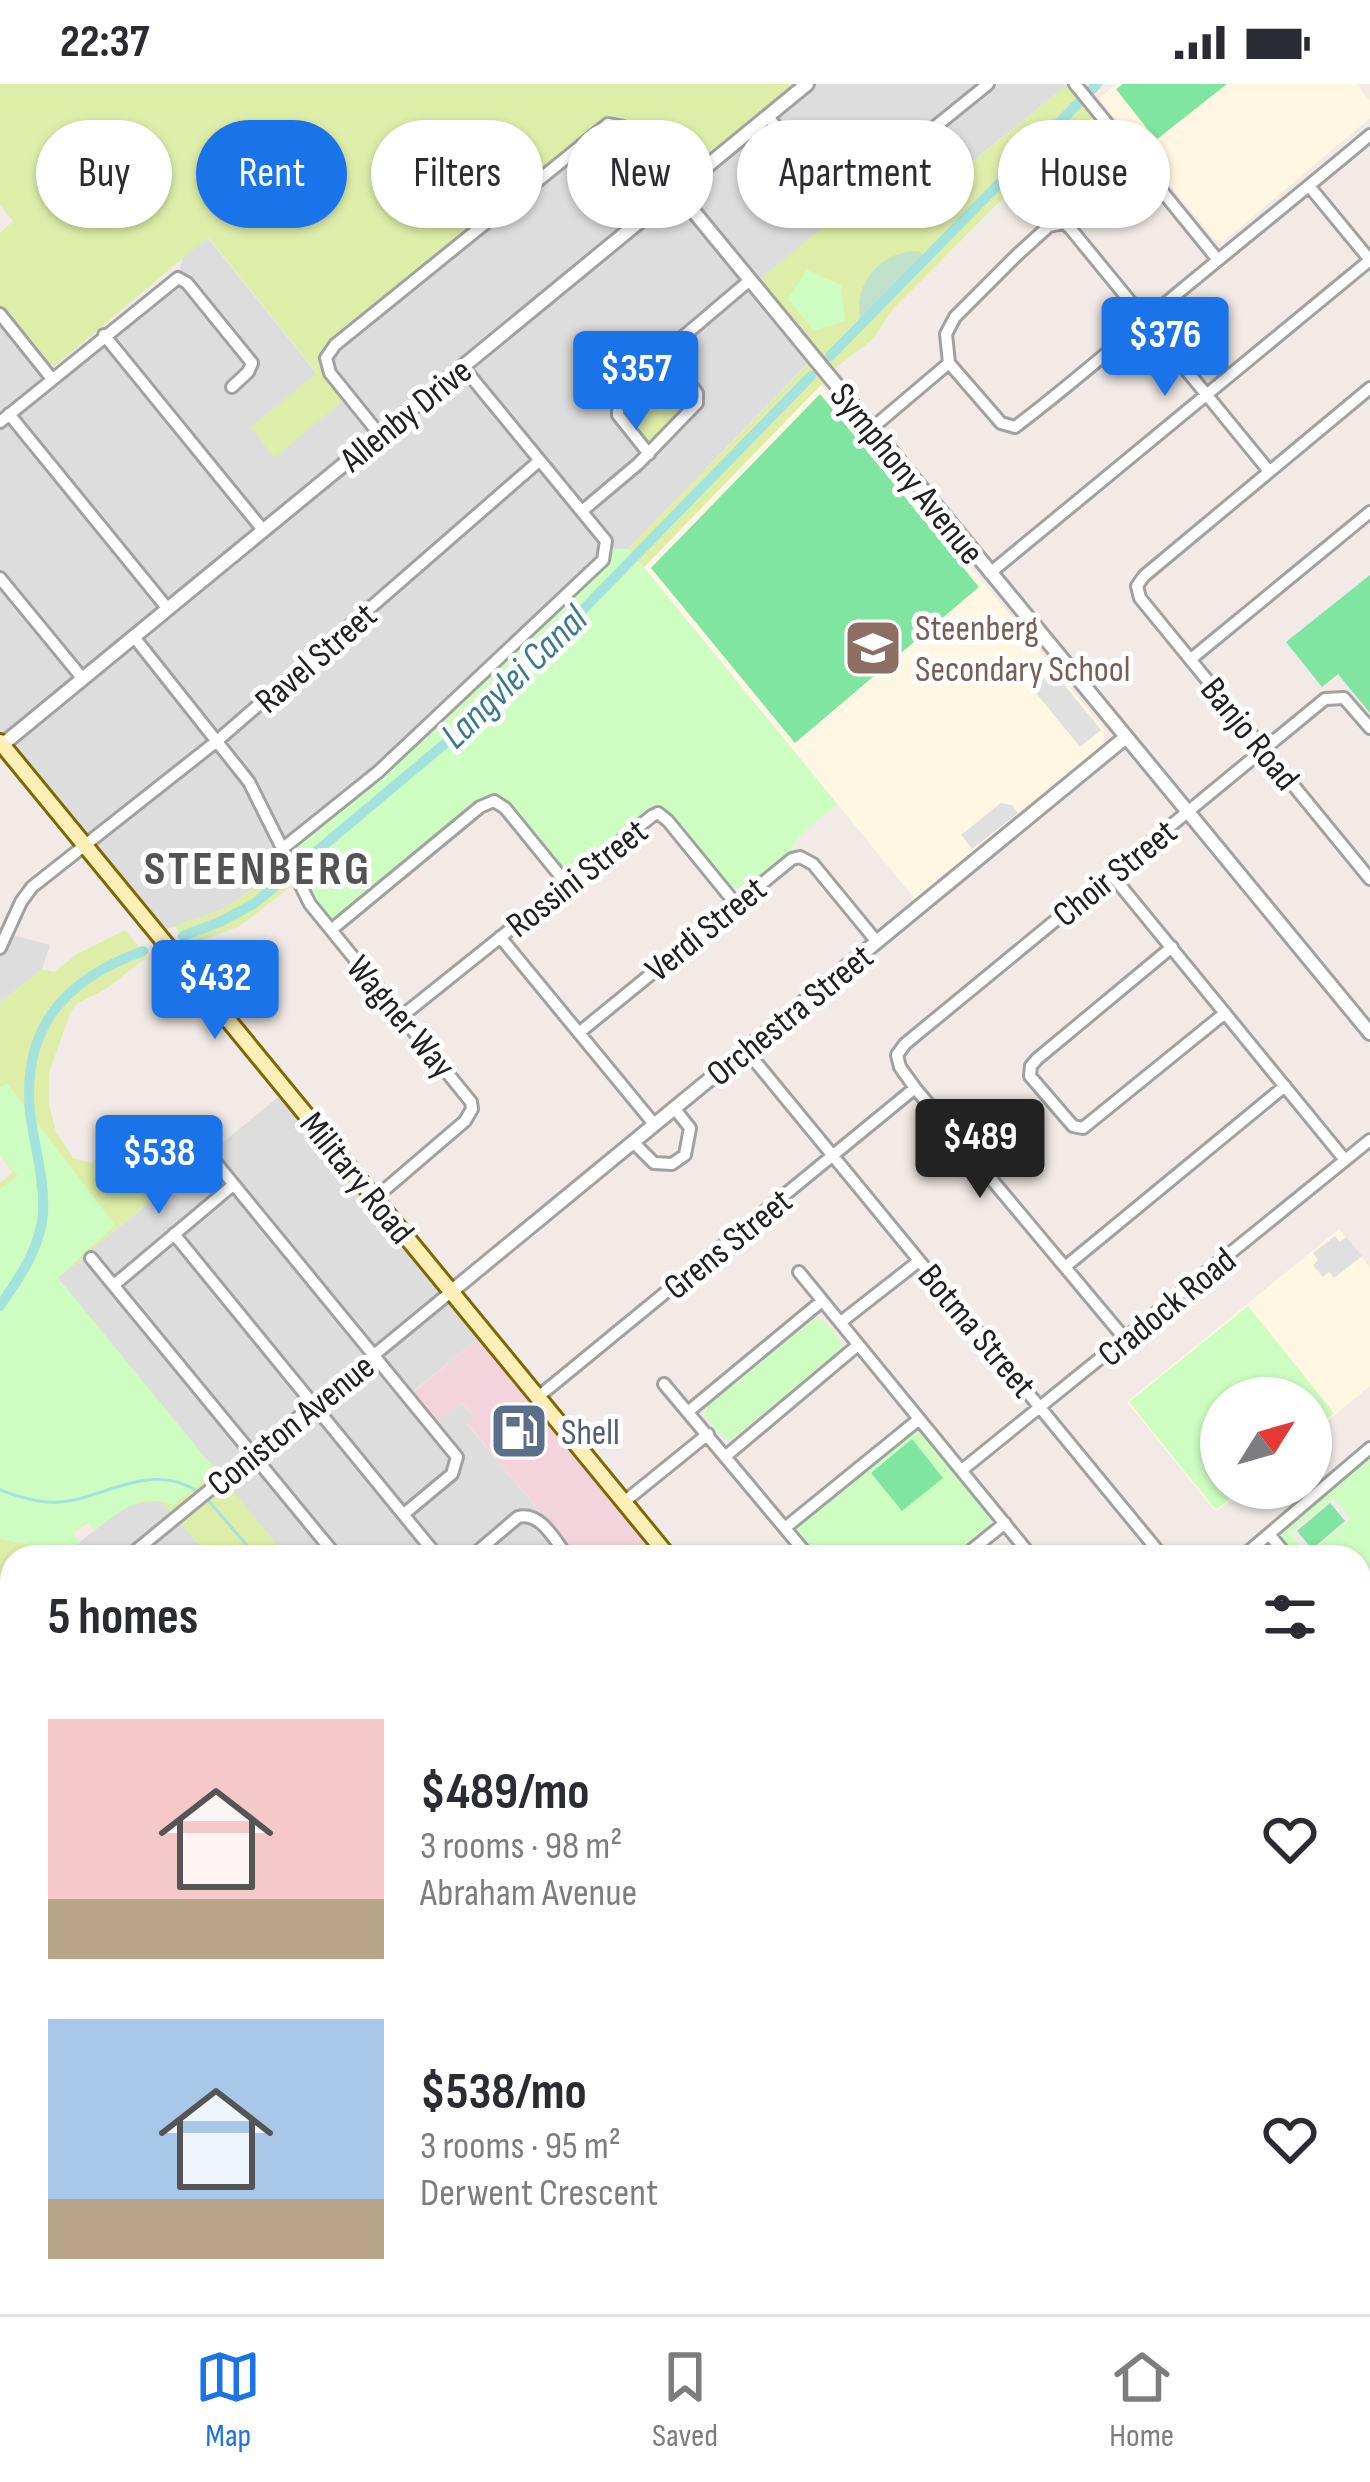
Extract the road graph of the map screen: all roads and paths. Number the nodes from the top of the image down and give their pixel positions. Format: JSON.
{"nodes":[{"id":1,"x":807,"y":84,"type":"edge"},
{"id":2,"x":988,"y":84,"type":"edge"},
{"id":3,"x":1082,"y":93,"type":"edge"},
{"id":4,"x":768,"y":117,"type":"junction"},
{"id":5,"x":1370,"y":135,"type":"edge"},
{"id":6,"x":567,"y":157,"type":"edge"},
{"id":7,"x":713,"y":161,"type":"edge"},
{"id":8,"x":1310,"y":186,"type":"junction"},
{"id":9,"x":630,"y":228,"type":"edge"},
{"id":10,"x":707,"y":228,"type":"edge"},
{"id":11,"x":1218,"y":260,"type":"junction"},
{"id":12,"x":1370,"y":260,"type":"edge"},
{"id":13,"x":750,"y":280,"type":"junction"},
{"id":14,"x":0,"y":314,"type":"edge"},
{"id":15,"x":1146,"y":320,"type":"junction"},
{"id":16,"x":104,"y":335,"type":"junction"},
{"id":17,"x":664,"y":350,"type":"junction"},
{"id":18,"x":950,"y":363,"type":"junction"},
{"id":19,"x":463,"y":367,"type":"junction"},
{"id":20,"x":52,"y":379,"type":"junction"},
{"id":21,"x":232,"y":387,"type":"dead end"},
{"id":22,"x":1370,"y":388,"type":"edge"},
{"id":23,"x":1206,"y":394,"type":"junction"},
{"id":24,"x":4,"y":418,"type":"edge"},
{"id":25,"x":871,"y":428,"type":"junction"},
{"id":26,"x":380,"y":435,"type":"junction"},
{"id":27,"x":649,"y":454,"type":"junction"},
{"id":28,"x":539,"y":461,"type":"junction"},
{"id":29,"x":1269,"y":471,"type":"junction"},
{"id":30,"x":582,"y":511,"type":"junction"},
{"id":31,"x":1370,"y":512,"type":"edge"},
{"id":32,"x":263,"y":530,"type":"junction"},
{"id":33,"x":990,"y":573,"type":"junction"},
{"id":34,"x":0,"y":578,"type":"edge"},
{"id":35,"x":168,"y":609,"type":"junction"},
{"id":36,"x":134,"y":637,"type":"junction"},
{"id":37,"x":1191,"y":658,"type":"junction"},
{"id":38,"x":83,"y":679,"type":"junction"},
{"id":39,"x":1370,"y":728,"type":"edge"},
{"id":40,"x":1126,"y":737,"type":"junction"},
{"id":41,"x":217,"y":741,"type":"junction"},
{"id":42,"x":1,"y":744,"type":"edge"},
{"id":43,"x":1264,"y":749,"type":"junction"},
{"id":44,"x":1188,"y":812,"type":"junction"},
{"id":45,"x":85,"y":845,"type":"junction"},
{"id":46,"x":282,"y":849,"type":"junction"},
{"id":47,"x":1111,"y":874,"type":"junction"},
{"id":48,"x":1370,"y":879,"type":"edge"},
{"id":49,"x":566,"y":884,"type":"junction"},
{"id":50,"x":735,"y":903,"type":"junction"},
{"id":51,"x":331,"y":930,"type":"junction"},
{"id":52,"x":500,"y":937,"type":"junction"},
{"id":53,"x":877,"y":942,"type":"junction"},
{"id":54,"x":1172,"y":947,"type":"junction"},
{"id":55,"x":0,"y":948,"type":"edge"},
{"id":56,"x":1225,"y":1013,"type":"junction"},
{"id":57,"x":1364,"y":1015,"type":"edge"},
{"id":58,"x":402,"y":1016,"type":"junction"},
{"id":59,"x":580,"y":1032,"type":"junction"},
{"id":60,"x":1370,"y":1034,"type":"edge"},
{"id":61,"x":745,"y":1049,"type":"junction"},
{"id":62,"x":1285,"y":1086,"type":"junction"},
{"id":63,"x":915,"y":1088,"type":"junction"},
{"id":64,"x":674,"y":1108,"type":"junction"},
{"id":65,"x":654,"y":1124,"type":"junction"},
{"id":66,"x":1370,"y":1140,"type":"edge"},
{"id":67,"x":633,"y":1142,"type":"junction"},
{"id":68,"x":834,"y":1156,"type":"junction"},
{"id":69,"x":212,"y":1158,"type":"dead end"},
{"id":70,"x":1346,"y":1160,"type":"junction"},
{"id":71,"x":233,"y":1185,"type":"junction"},
{"id":72,"x":375,"y":1198,"type":"junction"},
{"id":73,"x":174,"y":1234,"type":"junction"},
{"id":74,"x":91,"y":1258,"type":"dead end"},
{"id":75,"x":919,"y":1261,"type":"junction"},
{"id":76,"x":1065,"y":1267,"type":"junction"},
{"id":77,"x":799,"y":1272,"type":"dead end"},
{"id":78,"x":114,"y":1285,"type":"junction"},
{"id":79,"x":452,"y":1291,"type":"junction"},
{"id":80,"x":822,"y":1301,"type":"junction"},
{"id":81,"x":842,"y":1322,"type":"junction"},
{"id":82,"x":1126,"y":1340,"type":"junction"},
{"id":83,"x":858,"y":1345,"type":"junction"},
{"id":84,"x":374,"y":1355,"type":"junction"},
{"id":85,"x":664,"y":1384,"type":"dead end"},
{"id":86,"x":538,"y":1397,"type":"junction"},
{"id":87,"x":314,"y":1404,"type":"junction"},
{"id":88,"x":1041,"y":1405,"type":"junction"},
{"id":89,"x":689,"y":1411,"type":"junction"},
{"id":90,"x":918,"y":1420,"type":"junction"},
{"id":91,"x":708,"y":1434,"type":"junction"},
{"id":92,"x":1370,"y":1448,"type":"edge"},
{"id":93,"x":253,"y":1455,"type":"junction"},
{"id":94,"x":726,"y":1456,"type":"junction"},
{"id":95,"x":962,"y":1470,"type":"junction"},
{"id":96,"x":624,"y":1502,"type":"junction"},
{"id":97,"x":404,"y":1514,"type":"junction"},
{"id":98,"x":1004,"y":1523,"type":"junction"},
{"id":99,"x":785,"y":1528,"type":"junction"},
{"id":100,"x":1269,"y":1534,"type":"junction"},
{"id":101,"x":143,"y":1545,"type":"edge"},
{"id":102,"x":327,"y":1545,"type":"edge"},
{"id":103,"x":429,"y":1545,"type":"edge"},
{"id":104,"x":485,"y":1545,"type":"edge"},
{"id":105,"x":558,"y":1545,"type":"edge"},
{"id":106,"x":659,"y":1545,"type":"edge"},
{"id":107,"x":798,"y":1545,"type":"edge"},
{"id":108,"x":977,"y":1545,"type":"edge"},
{"id":109,"x":1022,"y":1545,"type":"edge"},
{"id":110,"x":1151,"y":1545,"type":"edge"},
{"id":111,"x":1256,"y":1545,"type":"edge"},
{"id":112,"x":1278,"y":1545,"type":"edge"}],
"edges":[{"from":1,"to":4,"type":"street","name":"Allenby Drive"},
{"from":2,"to":4,"type":"street"},
{"from":3,"to":11,"type":"street"},
{"from":4,"to":7,"type":"street","name":"Allenby Drive"},
{"from":5,"to":8,"type":"street"},
{"from":6,"to":26,"type":"street"},
{"from":8,"to":11,"type":"street"},
{"from":8,"to":12,"type":"street"},
{"from":9,"to":19,"type":"street","name":"Allenby Drive"},
{"from":10,"to":13,"type":"street","name":"Symphony Avenue"},
{"from":11,"to":15,"type":"street"},
{"from":12,"to":23,"type":"street"},
{"from":13,"to":17,"type":"street"},
{"from":13,"to":25,"type":"street","name":"Symphony Avenue"},
{"from":14,"to":20,"type":"street"},
{"from":15,"to":18,"type":"street"},
{"from":15,"to":18,"type":"street"},
{"from":15,"to":23,"type":"street"},
{"from":16,"to":20,"type":"street"},
{"from":16,"to":21,"type":"street"},
{"from":16,"to":32,"type":"street"},
{"from":17,"to":27,"type":"street"},
{"from":17,"to":27,"type":"street"},
{"from":18,"to":25,"type":"street"},
{"from":19,"to":26,"type":"street","name":"Allenby Drive"},
{"from":19,"to":28,"type":"street"},
{"from":20,"to":24,"type":"street"},
{"from":22,"to":29,"type":"street"},
{"from":23,"to":29,"type":"street"},
{"from":23,"to":33,"type":"street"},
{"from":24,"to":35,"type":"street"},
{"from":25,"to":33,"type":"street","name":"Symphony Avenue"},
{"from":26,"to":32,"type":"street","name":"Allenby Drive"},
{"from":27,"to":30,"type":"street"},
{"from":28,"to":30,"type":"street"},
{"from":28,"to":41,"type":"street","name":"Ravel Street"},
{"from":29,"to":37,"type":"street","name":"Banjo Road"},
{"from":30,"to":46,"type":"street"},
{"from":31,"to":37,"type":"street"},
{"from":32,"to":35,"type":"street","name":"Allenby Drive"},
{"from":33,"to":40,"type":"street","name":"Symphony Avenue"},
{"from":34,"to":38,"type":"street"},
{"from":35,"to":36,"type":"street","name":"Allenby Drive"},
{"from":36,"to":38,"type":"street","name":"Allenby Drive"},
{"from":36,"to":41,"type":"street","name":"Wagner Way"},
{"from":37,"to":43,"type":"street","name":"Banjo Road"},
{"from":38,"to":42,"type":"street","name":"Allenby Drive"},
{"from":39,"to":43,"type":"street","name":"Choir Street"},
{"from":40,"to":44,"type":"street","name":"Symphony Avenue"},
{"from":40,"to":53,"type":"street","name":"Orchestra Street"},
{"from":41,"to":45,"type":"street","name":"Ravel Street"},
{"from":41,"to":46,"type":"street","name":"Wagner Way"},
{"from":42,"to":45,"type":"main road","name":"Military Road"},
{"from":43,"to":44,"type":"street","name":"Choir Street"},
{"from":43,"to":48,"type":"street","name":"Banjo Road"},
{"from":44,"to":47,"type":"street","name":"Choir Street"},
{"from":44,"to":57,"type":"street","name":"Symphony Avenue"},
{"from":45,"to":55,"type":"street","name":"Ravel Street"},
{"from":45,"to":72,"type":"main road","name":"Military Road"},
{"from":46,"to":51,"type":"street","name":"Wagner Way"},
{"from":47,"to":54,"type":"street"},
{"from":47,"to":63,"type":"street","name":"Choir Street"},
{"from":49,"to":50,"type":"street","name":"Rossini Street"},
{"from":49,"to":51,"type":"street"},
{"from":49,"to":52,"type":"street","name":"Rossini Street"},
{"from":50,"to":53,"type":"street","name":"Verdi Street"},
{"from":50,"to":59,"type":"street","name":"Verdi Street"},
{"from":51,"to":58,"type":"street","name":"Wagner Way"},
{"from":52,"to":58,"type":"street","name":"Rossini Street"},
{"from":52,"to":59,"type":"street"},
{"from":53,"to":61,"type":"street","name":"Orchestra Street"},
{"from":54,"to":56,"type":"street"},
{"from":54,"to":56,"type":"street"},
{"from":56,"to":62,"type":"street"},
{"from":57,"to":60,"type":"street","name":"Symphony Avenue"},
{"from":58,"to":72,"type":"street","name":"Wagner Way"},
{"from":59,"to":65,"type":"street"},
{"from":61,"to":64,"type":"street","name":"Orchestra Street"},
{"from":61,"to":68,"type":"street","name":"Botma Street"},
{"from":62,"to":70,"type":"street"},
{"from":62,"to":76,"type":"street"},
{"from":63,"to":68,"type":"street","name":"Grens Street"},
{"from":63,"to":76,"type":"street"},
{"from":64,"to":65,"type":"street","name":"Orchestra Street"},
{"from":64,"to":67,"type":"street"},
{"from":65,"to":67,"type":"street","name":"Orchestra Street"},
{"from":66,"to":70,"type":"street","name":"Cradock Road"},
{"from":67,"to":79,"type":"street","name":"Orchestra Street"},
{"from":68,"to":75,"type":"street","name":"Botma Street"},
{"from":68,"to":86,"type":"street","name":"Grens Street"},
{"from":69,"to":71,"type":"street"},
{"from":70,"to":82,"type":"street","name":"Cradock Road"},
{"from":71,"to":73,"type":"street"},
{"from":71,"to":84,"type":"street"},
{"from":72,"to":79,"type":"main road","name":"Military Road"},
{"from":73,"to":78,"type":"street"},
{"from":73,"to":87,"type":"street"},
{"from":74,"to":78,"type":"street"},
{"from":75,"to":81,"type":"street"},
{"from":75,"to":88,"type":"street","name":"Botma Street"},
{"from":76,"to":82,"type":"street"},
{"from":77,"to":80,"type":"street"},
{"from":78,"to":93,"type":"street"},
{"from":79,"to":84,"type":"street","name":"Coniston Avenue"},
{"from":79,"to":86,"type":"main road","name":"Military Road"},
{"from":80,"to":81,"type":"street"},
{"from":80,"to":89,"type":"street"},
{"from":81,"to":83,"type":"street"},
{"from":82,"to":88,"type":"street","name":"Cradock Road"},
{"from":83,"to":90,"type":"street"},
{"from":83,"to":94,"type":"street"},
{"from":84,"to":87,"type":"street","name":"Coniston Avenue"},
{"from":84,"to":97,"type":"street"},
{"from":85,"to":89,"type":"street"},
{"from":86,"to":96,"type":"main road","name":"Military Road"},
{"from":87,"to":93,"type":"street","name":"Coniston Avenue"},
{"from":87,"to":97,"type":"street"},
{"from":88,"to":95,"type":"street","name":"Cradock Road"},
{"from":88,"to":110,"type":"street","name":"Botma Street"},
{"from":89,"to":91,"type":"street"},
{"from":90,"to":95,"type":"street"},
{"from":90,"to":99,"type":"street"},
{"from":91,"to":94,"type":"street"},
{"from":91,"to":96,"type":"street"},
{"from":92,"to":100,"type":"street"},
{"from":93,"to":101,"type":"street","name":"Coniston Avenue"},
{"from":93,"to":102,"type":"street"},
{"from":94,"to":99,"type":"street"},
{"from":95,"to":98,"type":"street"},
{"from":96,"to":106,"type":"main road","name":"Military Road"},
{"from":97,"to":103,"type":"street"},
{"from":98,"to":108,"type":"street"},
{"from":98,"to":109,"type":"street"},
{"from":99,"to":107,"type":"street"},
{"from":100,"to":111,"type":"street"},
{"from":100,"to":112,"type":"street"},
{"from":104,"to":105,"type":"street"}]}
